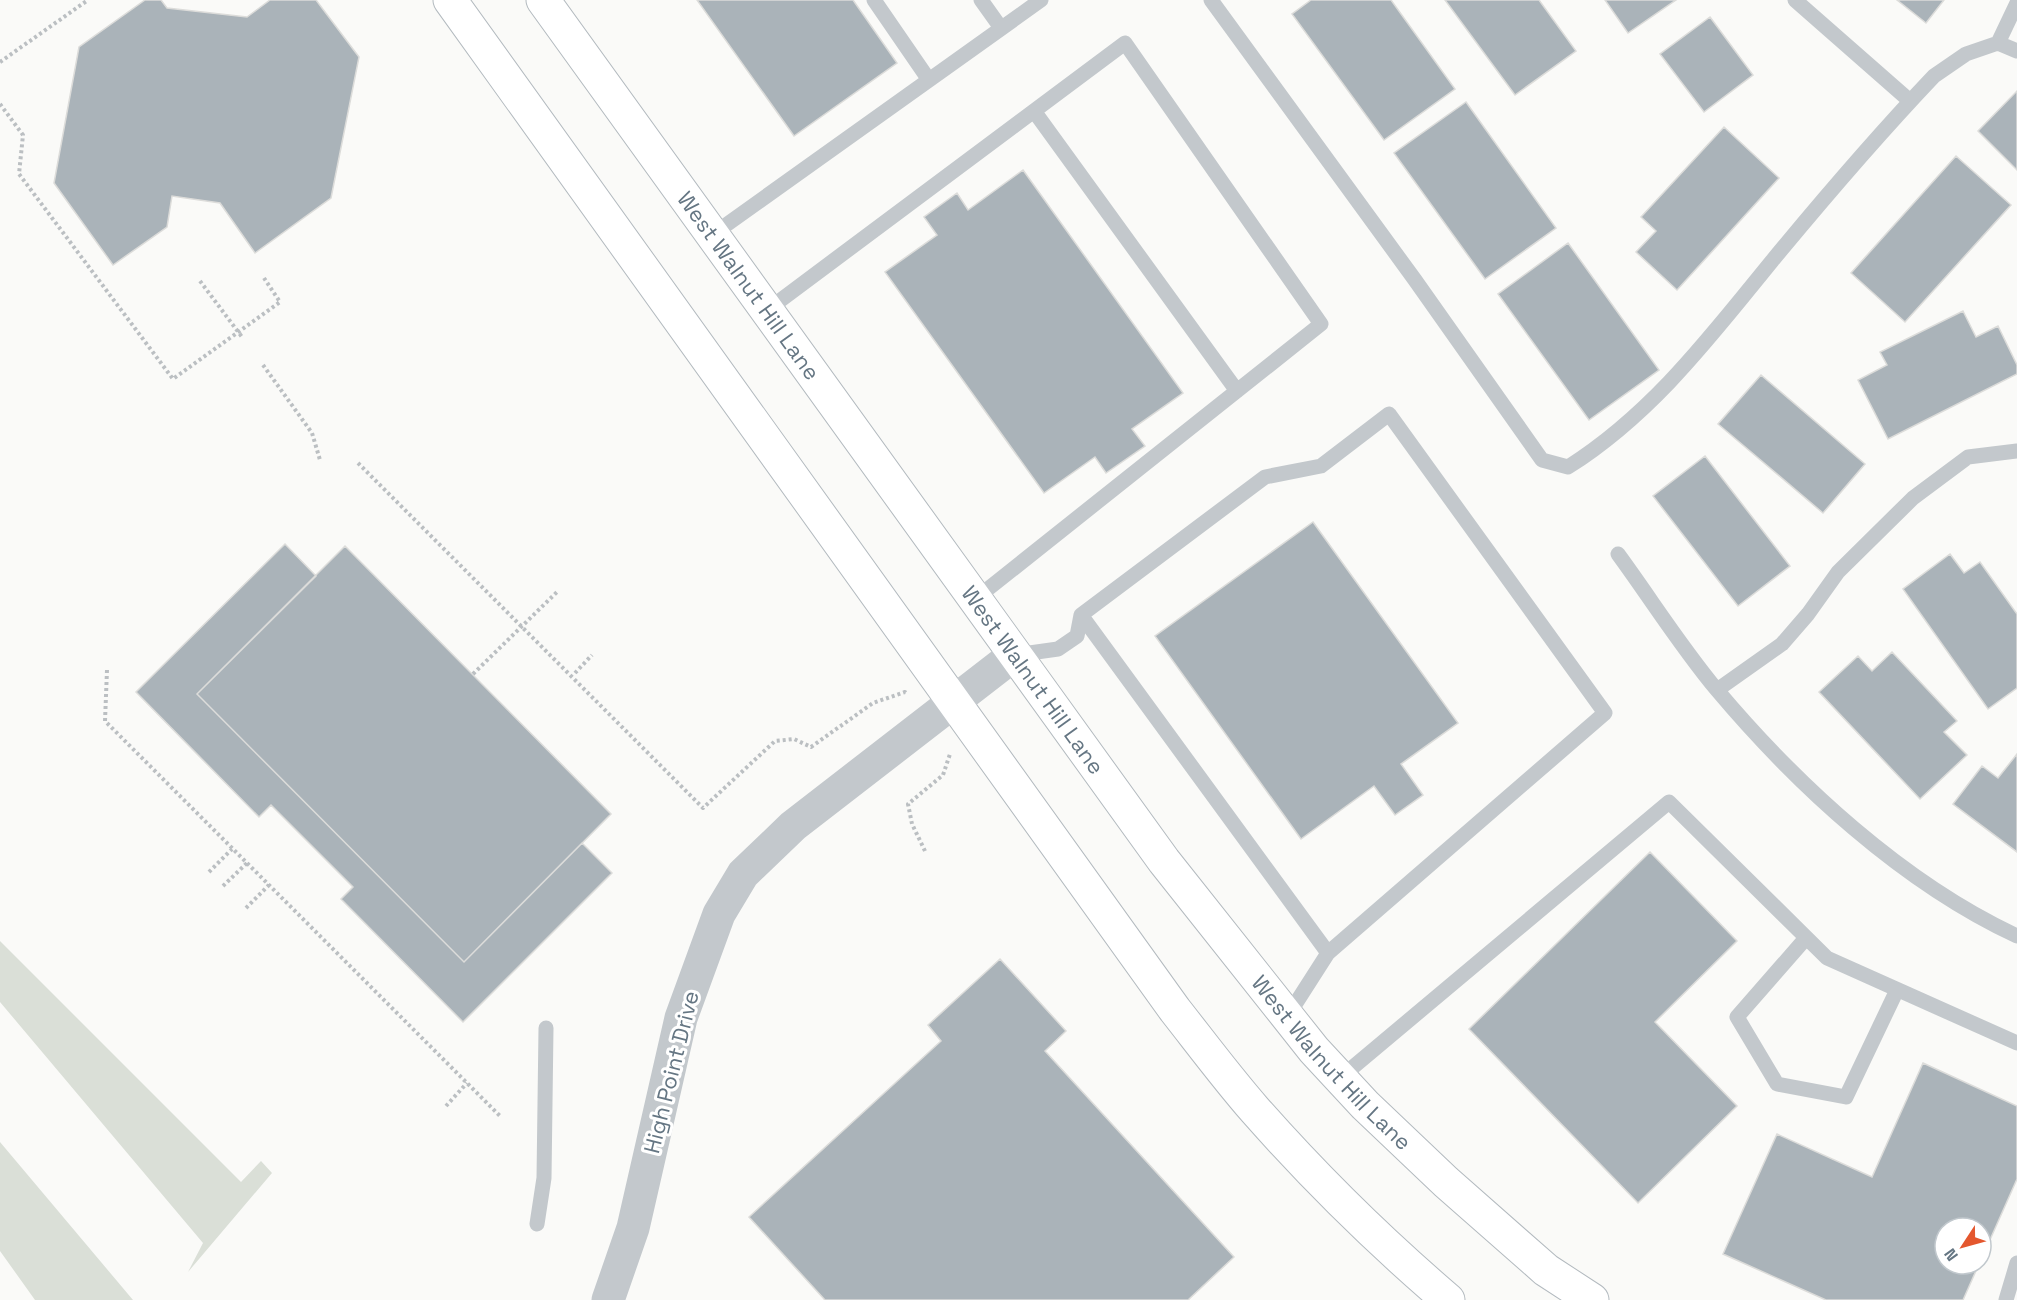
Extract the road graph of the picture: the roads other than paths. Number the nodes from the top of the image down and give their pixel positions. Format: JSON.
{"nodes":[{"id":1,"x":450,"y":0,"type":"edge"},
{"id":2,"x":543,"y":0,"type":"edge"},
{"id":3,"x":874,"y":0,"type":"edge"},
{"id":4,"x":981,"y":0,"type":"edge"},
{"id":5,"x":1041,"y":0,"type":"edge"},
{"id":6,"x":1211,"y":0,"type":"edge"},
{"id":7,"x":1795,"y":0,"type":"edge"},
{"id":8,"x":2017,"y":3,"type":"edge"},
{"id":9,"x":1001,"y":28,"type":"junction"},
{"id":10,"x":1998,"y":43,"type":"junction"},
{"id":11,"x":2017,"y":51,"type":"edge"},
{"id":12,"x":929,"y":80,"type":"junction"},
{"id":13,"x":1910,"y":101,"type":"junction"},
{"id":14,"x":1034,"y":111,"type":"junction"},
{"id":15,"x":712,"y":236,"type":"junction"},
{"id":16,"x":766,"y":311,"type":"junction"},
{"id":17,"x":1238,"y":391,"type":"junction"},
{"id":18,"x":2017,"y":451,"type":"edge"},
{"id":19,"x":1618,"y":554,"type":"dead end"},
{"id":20,"x":974,"y":600,"type":"junction"},
{"id":21,"x":1081,"y":615,"type":"junction"},
{"id":22,"x":1014,"y":655,"type":"junction"},
{"id":23,"x":1717,"y":690,"type":"junction"},
{"id":24,"x":953,"y":701,"type":"junction"},
{"id":25,"x":2017,"y":936,"type":"edge"},
{"id":26,"x":1806,"y":938,"type":"junction"},
{"id":27,"x":1328,"y":953,"type":"junction"},
{"id":28,"x":1897,"y":990,"type":"junction"},
{"id":29,"x":1287,"y":1017,"type":"junction"},
{"id":30,"x":546,"y":1028,"type":"dead end"},
{"id":31,"x":2017,"y":1043,"type":"edge"},
{"id":32,"x":1340,"y":1078,"type":"junction"},
{"id":33,"x":537,"y":1224,"type":"dead end"},
{"id":34,"x":2017,"y":1263,"type":"edge"},
{"id":35,"x":608,"y":1300,"type":"edge"},
{"id":36,"x":1448,"y":1300,"type":"edge"},
{"id":37,"x":1592,"y":1300,"type":"edge"},
{"id":38,"x":2006,"y":1300,"type":"edge"}],
"edges":[{"from":1,"to":24,"type":"main road"},
{"from":2,"to":15,"type":"main road","name":"West Walnut Hill Lane"},
{"from":3,"to":12,"type":"lane"},
{"from":4,"to":9,"type":"lane"},
{"from":5,"to":9,"type":"lane"},
{"from":6,"to":13,"type":"lane"},
{"from":7,"to":13,"type":"lane"},
{"from":8,"to":10,"type":"lane"},
{"from":9,"to":12,"type":"lane"},
{"from":10,"to":11,"type":"lane"},
{"from":10,"to":13,"type":"lane"},
{"from":12,"to":15,"type":"lane"},
{"from":14,"to":16,"type":"lane"},
{"from":14,"to":17,"type":"lane"},
{"from":14,"to":17,"type":"lane"},
{"from":15,"to":16,"type":"main road","name":"West Walnut Hill Lane"},
{"from":16,"to":20,"type":"main road","name":"West Walnut Hill Lane"},
{"from":17,"to":20,"type":"lane"},
{"from":18,"to":23,"type":"lane"},
{"from":19,"to":23,"type":"lane"},
{"from":20,"to":22,"type":"main road","name":"West Walnut Hill Lane"},
{"from":21,"to":22,"type":"lane"},
{"from":21,"to":27,"type":"lane"},
{"from":21,"to":27,"type":"lane"},
{"from":22,"to":24,"type":"street","name":"High Point Drive"},
{"from":22,"to":29,"type":"main road","name":"West Walnut Hill Lane"},
{"from":23,"to":25,"type":"lane"},
{"from":24,"to":35,"type":"street","name":"High Point Drive"},
{"from":24,"to":36,"type":"main road"},
{"from":26,"to":28,"type":"lane"},
{"from":26,"to":28,"type":"lane"},
{"from":26,"to":32,"type":"lane"},
{"from":27,"to":29,"type":"lane"},
{"from":28,"to":31,"type":"lane"},
{"from":29,"to":32,"type":"main road","name":"West Walnut Hill Lane"},
{"from":30,"to":33,"type":"lane"},
{"from":32,"to":37,"type":"main road","name":"West Walnut Hill Lane"},
{"from":34,"to":38,"type":"lane"}]}
